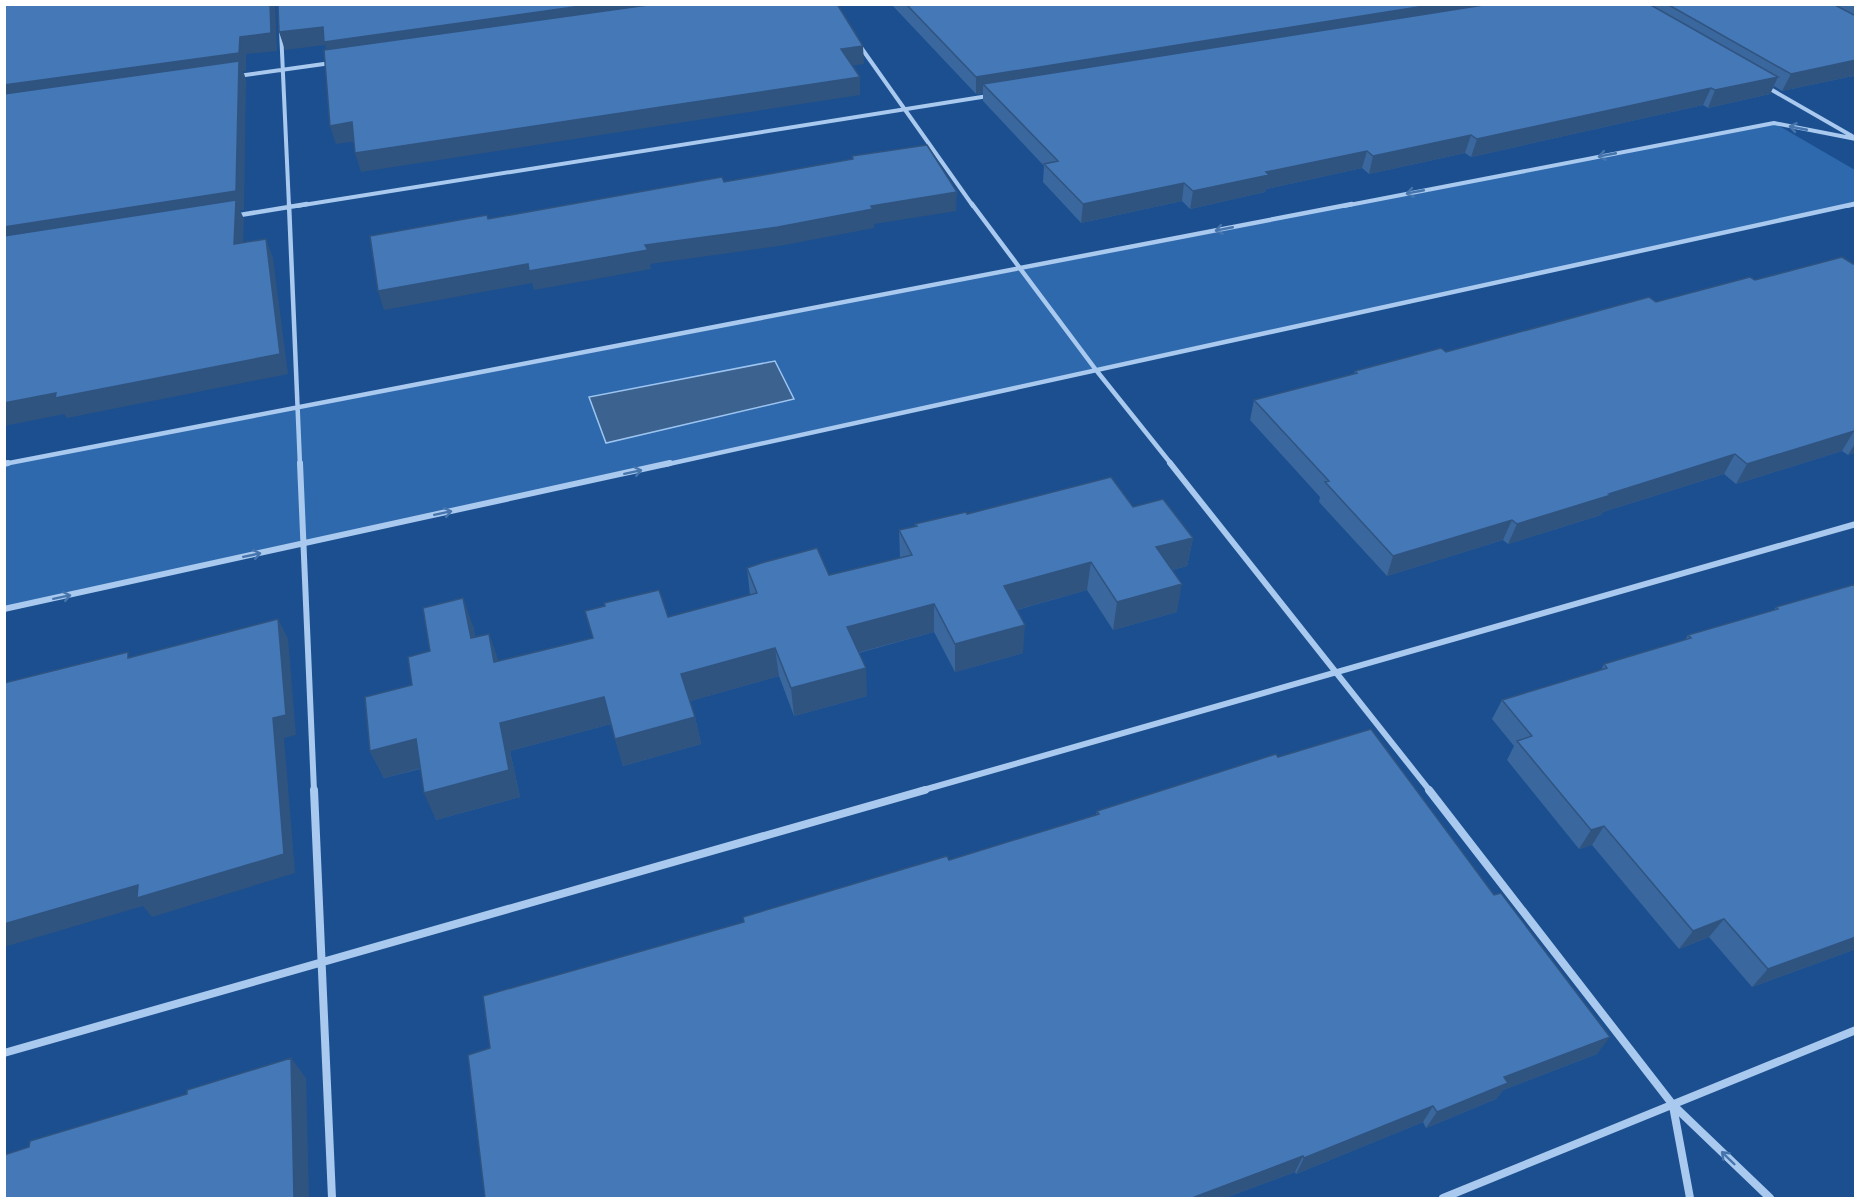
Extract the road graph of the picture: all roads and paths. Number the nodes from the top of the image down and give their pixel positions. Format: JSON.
{"nodes":[{"id":1,"x":280,"y":26,"type":"edge"},
{"id":2,"x":857,"y":43,"type":"edge"},
{"id":3,"x":342,"y":62,"type":"edge"},
{"id":4,"x":283,"y":70,"type":"junction"},
{"id":5,"x":236,"y":76,"type":"edge"},
{"id":6,"x":1764,"y":86,"type":"edge"},
{"id":7,"x":1000,"y":94,"type":"edge"},
{"id":8,"x":906,"y":109,"type":"junction"},
{"id":9,"x":1856,"y":139,"type":"edge"},
{"id":10,"x":1856,"y":204,"type":"edge"},
{"id":11,"x":289,"y":207,"type":"junction"},
{"id":12,"x":230,"y":217,"type":"edge"},
{"id":13,"x":1021,"y":268,"type":"junction"},
{"id":14,"x":1096,"y":370,"type":"junction"},
{"id":15,"x":297,"y":409,"type":"junction"},
{"id":16,"x":4,"y":464,"type":"edge"},
{"id":17,"x":1856,"y":524,"type":"edge"},
{"id":18,"x":304,"y":544,"type":"junction"},
{"id":19,"x":4,"y":609,"type":"edge"},
{"id":20,"x":1338,"y":672,"type":"junction"},
{"id":21,"x":322,"y":962,"type":"junction"},
{"id":22,"x":1856,"y":1030,"type":"edge"},
{"id":23,"x":4,"y":1053,"type":"edge"},
{"id":24,"x":1673,"y":1105,"type":"junction"},
{"id":25,"x":332,"y":1198,"type":"edge"},
{"id":26,"x":1443,"y":1198,"type":"edge"},
{"id":27,"x":1690,"y":1198,"type":"edge"},
{"id":28,"x":1770,"y":1198,"type":"edge"}],
"edges":[{"from":1,"to":4,"type":"street"},
{"from":2,"to":8,"type":"street"},
{"from":3,"to":4,"type":"street"},
{"from":4,"to":5,"type":"street"},
{"from":4,"to":11,"type":"street"},
{"from":6,"to":9,"type":"street"},
{"from":7,"to":8,"type":"street"},
{"from":8,"to":11,"type":"street"},
{"from":8,"to":13,"type":"street"},
{"from":9,"to":13,"type":"street","one_way":true},
{"from":10,"to":14,"type":"street"},
{"from":11,"to":12,"type":"street"},
{"from":11,"to":15,"type":"street"},
{"from":13,"to":14,"type":"street"},
{"from":13,"to":15,"type":"street"},
{"from":18,"to":14,"type":"street","one_way":true},
{"from":14,"to":20,"type":"street"},
{"from":15,"to":16,"type":"street"},
{"from":15,"to":18,"type":"street"},
{"from":17,"to":20,"type":"street"},
{"from":19,"to":18,"type":"street","one_way":true},
{"from":18,"to":21,"type":"street"},
{"from":20,"to":21,"type":"street"},
{"from":20,"to":24,"type":"street"},
{"from":21,"to":23,"type":"street"},
{"from":21,"to":25,"type":"street"},
{"from":22,"to":24,"type":"street"},
{"from":24,"to":26,"type":"street"},
{"from":24,"to":27,"type":"street"},
{"from":28,"to":24,"type":"street","one_way":true}]}
